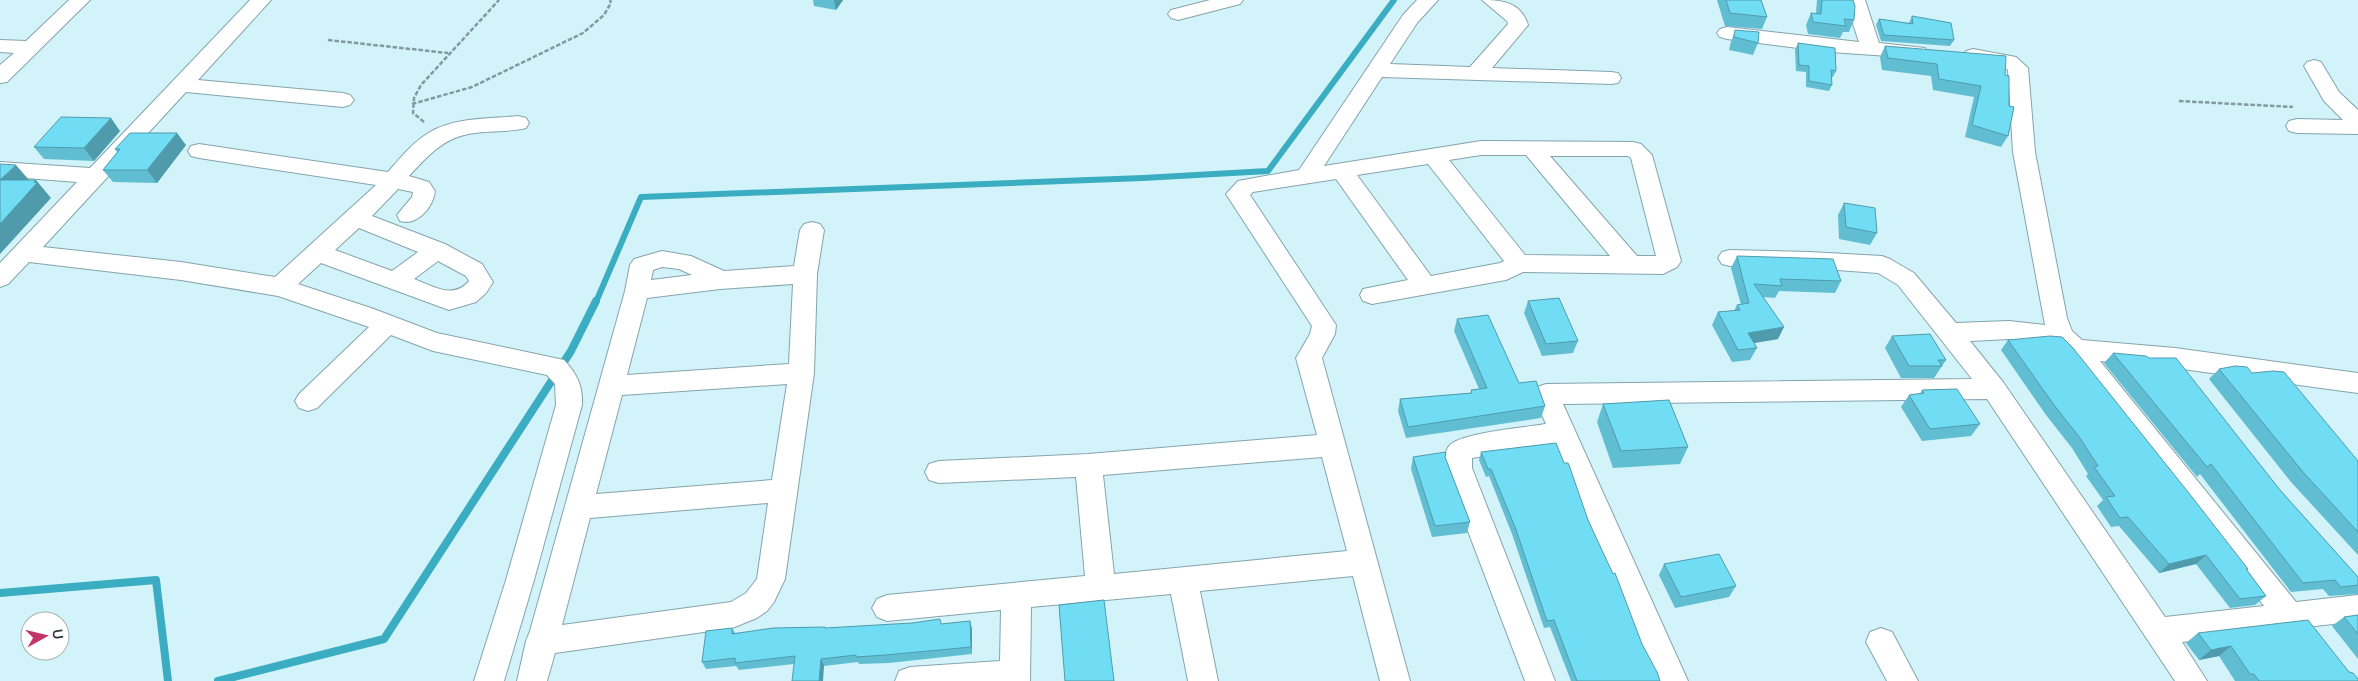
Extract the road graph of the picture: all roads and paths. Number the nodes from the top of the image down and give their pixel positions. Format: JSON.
{"nodes":[{"id":1,"x":80,"y":0,"type":"edge"},
{"id":2,"x":261,"y":0,"type":"edge"},
{"id":3,"x":499,"y":0,"type":"edge"},
{"id":4,"x":610,"y":0,"type":"edge"},
{"id":5,"x":1233,"y":0,"type":"edge"},
{"id":6,"x":1428,"y":0,"type":"edge"},
{"id":7,"x":1492,"y":0,"type":"edge"},
{"id":8,"x":1855,"y":0,"type":"edge"},
{"id":9,"x":1210,"y":3,"type":"edge"},
{"id":10,"x":1178,"y":14,"type":"dead end"},
{"id":11,"x":1727,"y":33,"type":"dead end"},
{"id":12,"x":328,"y":40,"type":"dead end"},
{"id":13,"x":0,"y":46,"type":"edge"},
{"id":14,"x":31,"y":47,"type":"junction"},
{"id":15,"x":1871,"y":48,"type":"junction"},
{"id":16,"x":449,"y":53,"type":"junction"},
{"id":17,"x":2314,"y":66,"type":"dead end"},
{"id":18,"x":1376,"y":70,"type":"junction"},
{"id":19,"x":1475,"y":74,"type":"junction"},
{"id":20,"x":0,"y":77,"type":"edge"},
{"id":21,"x":1611,"y":78,"type":"dead end"},
{"id":22,"x":181,"y":85,"type":"junction"},
{"id":23,"x":343,"y":100,"type":"dead end"},
{"id":24,"x":2179,"y":101,"type":"dead end"},
{"id":25,"x":412,"y":104,"type":"junction"},
{"id":26,"x":2296,"y":116,"type":"joint"},
{"id":27,"x":2358,"y":120,"type":"edge"},
{"id":28,"x":518,"y":123,"type":"dead end"},
{"id":29,"x":2358,"y":127,"type":"edge"},
{"id":30,"x":439,"y":136,"type":"junction"},
{"id":31,"x":1531,"y":147,"type":"junction"},
{"id":32,"x":199,"y":151,"type":"dead end"},
{"id":33,"x":1434,"y":156,"type":"junction"},
{"id":34,"x":0,"y":169,"type":"edge"},
{"id":35,"x":1342,"y":171,"type":"junction"},
{"id":36,"x":95,"y":176,"type":"junction"},
{"id":37,"x":1306,"y":176,"type":"junction"},
{"id":38,"x":394,"y":180,"type":"junction"},
{"id":39,"x":374,"y":202,"type":"junction"},
{"id":40,"x":355,"y":218,"type":"junction"},
{"id":41,"x":812,"y":230,"type":"dead end"},
{"id":42,"x":436,"y":250,"type":"junction"},
{"id":43,"x":319,"y":253,"type":"junction"},
{"id":44,"x":24,"y":254,"type":"junction"},
{"id":45,"x":1730,"y":258,"type":"dead end"},
{"id":46,"x":1519,"y":263,"type":"junction"},
{"id":47,"x":1630,"y":264,"type":"junction"},
{"id":48,"x":805,"y":274,"type":"junction"},
{"id":49,"x":0,"y":278,"type":"edge"},
{"id":50,"x":394,"y":281,"type":"junction"},
{"id":51,"x":1425,"y":286,"type":"junction"},
{"id":52,"x":280,"y":287,"type":"junction"},
{"id":53,"x":1372,"y":295,"type":"dead end"},
{"id":54,"x":387,"y":324,"type":"junction"},
{"id":55,"x":1950,"y":333,"type":"junction"},
{"id":56,"x":2069,"y":342,"type":"junction"},
{"id":57,"x":2175,"y":358,"type":"junction"},
{"id":58,"x":2281,"y":371,"type":"junction"},
{"id":59,"x":801,"y":373,"type":"junction"},
{"id":60,"x":2358,"y":384,"type":"edge"},
{"id":61,"x":611,"y":386,"type":"junction"},
{"id":62,"x":1994,"y":389,"type":"junction"},
{"id":63,"x":2200,"y":390,"type":"edge"},
{"id":64,"x":2304,"y":399,"type":"edge"},
{"id":65,"x":308,"y":401,"type":"dead end"},
{"id":66,"x":1563,"y":432,"type":"junction"},
{"id":67,"x":1332,"y":445,"type":"junction"},
{"id":68,"x":1088,"y":465,"type":"junction"},
{"id":69,"x":939,"y":472,"type":"dead end"},
{"id":70,"x":784,"y":490,"type":"junction"},
{"id":71,"x":580,"y":507,"type":"junction"},
{"id":72,"x":1365,"y":562,"type":"junction"},
{"id":73,"x":1183,"y":580,"type":"junction"},
{"id":74,"x":1100,"y":588,"type":"junction"},
{"id":75,"x":1016,"y":596,"type":"junction"},
{"id":76,"x":888,"y":608,"type":"dead end"},
{"id":77,"x":2358,"y":608,"type":"edge"},
{"id":78,"x":2304,"y":622,"type":"junction"},
{"id":79,"x":2158,"y":631,"type":"junction"},
{"id":80,"x":541,"y":641,"type":"junction"},
{"id":81,"x":1881,"y":642,"type":"dead end"},
{"id":82,"x":1015,"y":678,"type":"edge"},
{"id":83,"x":489,"y":681,"type":"edge"},
{"id":84,"x":532,"y":681,"type":"edge"},
{"id":85,"x":910,"y":681,"type":"edge"},
{"id":86,"x":1203,"y":681,"type":"edge"},
{"id":87,"x":1395,"y":681,"type":"edge"},
{"id":88,"x":1540,"y":681,"type":"edge"},
{"id":89,"x":1673,"y":681,"type":"edge"},
{"id":90,"x":1902,"y":681,"type":"edge"},
{"id":91,"x":2192,"y":681,"type":"edge"}],
"edges":[{"from":1,"to":14,"type":"street"},
{"from":2,"to":22,"type":"street"},
{"from":3,"to":16,"type":"path"},
{"from":4,"to":25,"type":"path"},
{"from":5,"to":9,"type":"street"},
{"from":6,"to":18,"type":"street"},
{"from":7,"to":19,"type":"street"},
{"from":8,"to":15,"type":"street"},
{"from":9,"to":10,"type":"street"},
{"from":11,"to":15,"type":"street"},
{"from":12,"to":16,"type":"path"},
{"from":13,"to":14,"type":"street"},
{"from":14,"to":20,"type":"street"},
{"from":15,"to":56,"type":"street"},
{"from":16,"to":25,"type":"path"},
{"from":17,"to":27,"type":"street"},
{"from":18,"to":19,"type":"street"},
{"from":18,"to":37,"type":"street"},
{"from":19,"to":21,"type":"street"},
{"from":22,"to":23,"type":"street"},
{"from":22,"to":36,"type":"street"},
{"from":24,"to":26,"type":"path"},
{"from":25,"to":30,"type":"path"},
{"from":26,"to":29,"type":"street"},
{"from":28,"to":30,"type":"street"},
{"from":30,"to":38,"type":"street"},
{"from":31,"to":33,"type":"street"},
{"from":31,"to":47,"type":"street"},
{"from":31,"to":47,"type":"street"},
{"from":32,"to":38,"type":"street"},
{"from":33,"to":35,"type":"street"},
{"from":33,"to":46,"type":"street"},
{"from":34,"to":36,"type":"street"},
{"from":35,"to":37,"type":"street"},
{"from":35,"to":51,"type":"street"},
{"from":36,"to":44,"type":"street"},
{"from":37,"to":67,"type":"street"},
{"from":38,"to":39,"type":"street"},
{"from":38,"to":39,"type":"street"},
{"from":39,"to":40,"type":"street"},
{"from":40,"to":42,"type":"street"},
{"from":40,"to":43,"type":"street"},
{"from":41,"to":48,"type":"street"},
{"from":42,"to":50,"type":"street"},
{"from":42,"to":50,"type":"street"},
{"from":43,"to":50,"type":"street"},
{"from":43,"to":52,"type":"street"},
{"from":44,"to":49,"type":"street"},
{"from":44,"to":52,"type":"street"},
{"from":45,"to":55,"type":"street"},
{"from":46,"to":47,"type":"street"},
{"from":46,"to":51,"type":"street"},
{"from":48,"to":59,"type":"street"},
{"from":48,"to":61,"type":"street"},
{"from":51,"to":53,"type":"street"},
{"from":52,"to":54,"type":"street"},
{"from":54,"to":65,"type":"street"},
{"from":54,"to":83,"type":"street"},
{"from":55,"to":56,"type":"street"},
{"from":55,"to":62,"type":"street"},
{"from":56,"to":57,"type":"street"},
{"from":56,"to":78,"type":"street"},
{"from":57,"to":58,"type":"street"},
{"from":57,"to":63,"type":"street"},
{"from":58,"to":60,"type":"street"},
{"from":58,"to":64,"type":"street"},
{"from":59,"to":61,"type":"street"},
{"from":59,"to":70,"type":"street"},
{"from":61,"to":71,"type":"street"},
{"from":62,"to":66,"type":"street"},
{"from":62,"to":79,"type":"street"},
{"from":66,"to":88,"type":"street"},
{"from":66,"to":89,"type":"street"},
{"from":67,"to":68,"type":"street"},
{"from":67,"to":72,"type":"street"},
{"from":68,"to":69,"type":"street"},
{"from":68,"to":74,"type":"street"},
{"from":70,"to":71,"type":"street"},
{"from":70,"to":80,"type":"street"},
{"from":71,"to":80,"type":"street"},
{"from":72,"to":73,"type":"street"},
{"from":72,"to":87,"type":"street"},
{"from":73,"to":74,"type":"street"},
{"from":73,"to":86,"type":"street"},
{"from":74,"to":75,"type":"street"},
{"from":75,"to":76,"type":"street"},
{"from":75,"to":82,"type":"street"},
{"from":77,"to":78,"type":"street"},
{"from":78,"to":79,"type":"street"},
{"from":79,"to":91,"type":"street"},
{"from":80,"to":84,"type":"street"},
{"from":81,"to":90,"type":"street"},
{"from":82,"to":85,"type":"street"}]}
